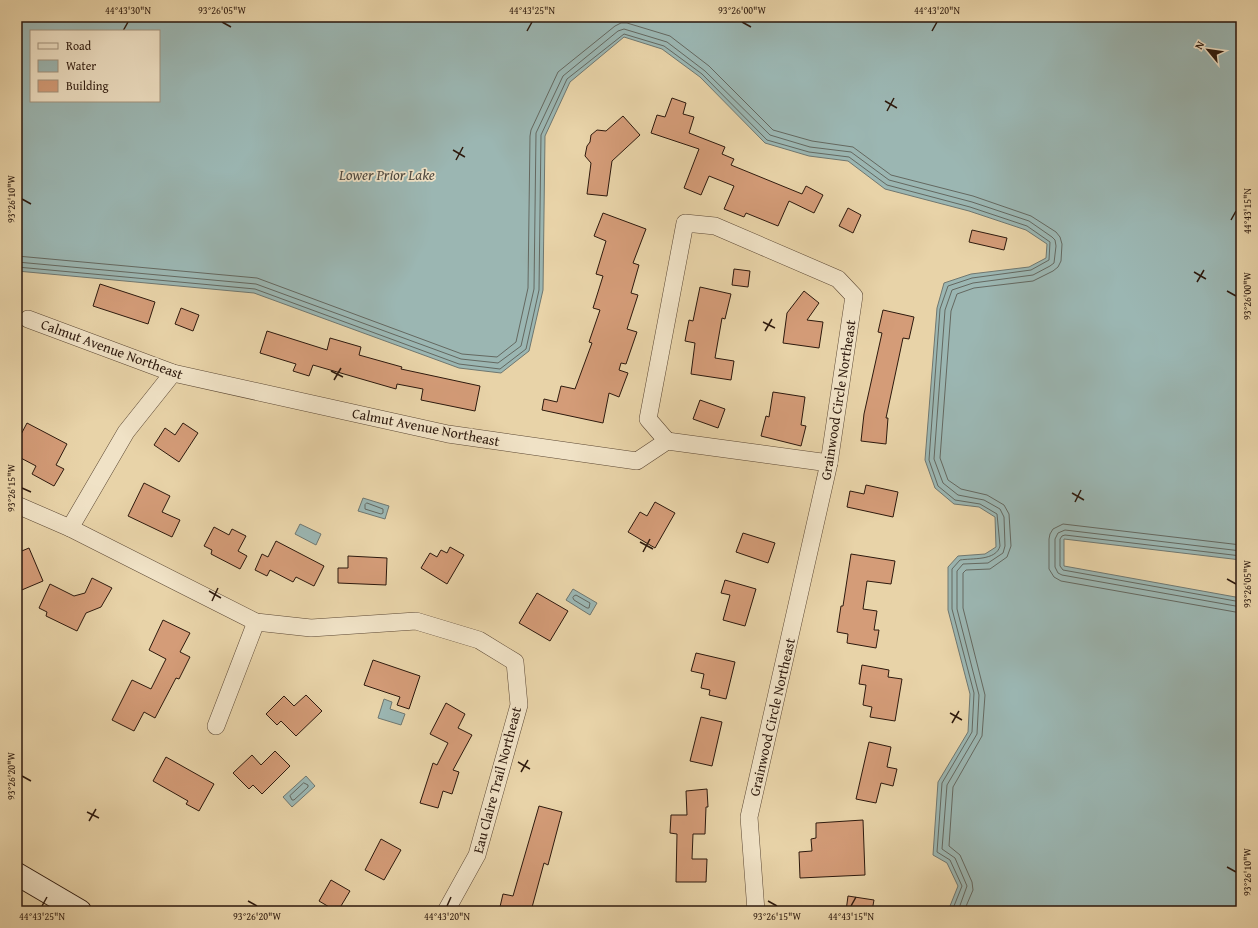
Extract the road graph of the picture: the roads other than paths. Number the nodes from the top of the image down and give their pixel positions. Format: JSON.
{"nodes":[{"id":1,"x":28,"y":319,"type":"dead end"},
{"id":2,"x":173,"y":373,"type":"junction"},
{"id":3,"x":667,"y":441,"type":"junction"},
{"id":4,"x":829,"y":463,"type":"junction"},
{"id":5,"x":17,"y":505,"type":"edge"},
{"id":6,"x":70,"y":528,"type":"junction"},
{"id":7,"x":256,"y":622,"type":"junction"},
{"id":8,"x":216,"y":726,"type":"dead end"},
{"id":9,"x":17,"y":874,"type":"edge"},
{"id":10,"x":80,"y":911,"type":"edge"},
{"id":11,"x":446,"y":911,"type":"edge"},
{"id":12,"x":756,"y":911,"type":"edge"}],
"edges":[{"from":1,"to":2,"type":"street","name":"Calmut Avenue Northeast"},
{"from":2,"to":3,"type":"street","name":"Calmut Avenue Northeast"},
{"from":2,"to":6,"type":"street"},
{"from":3,"to":4,"type":"street"},
{"from":3,"to":4,"type":"street","name":"Grainwood Circle Northeast"},
{"from":4,"to":12,"type":"street","name":"Grainwood Circle Northeast"},
{"from":5,"to":6,"type":"street","name":"Eau Claire Trail Northeast"},
{"from":6,"to":7,"type":"street","name":"Eau Claire Trail Northeast"},
{"from":7,"to":8,"type":"street"},
{"from":7,"to":11,"type":"street","name":"Eau Claire Trail Northeast"},
{"from":9,"to":10,"type":"main road"}]}
